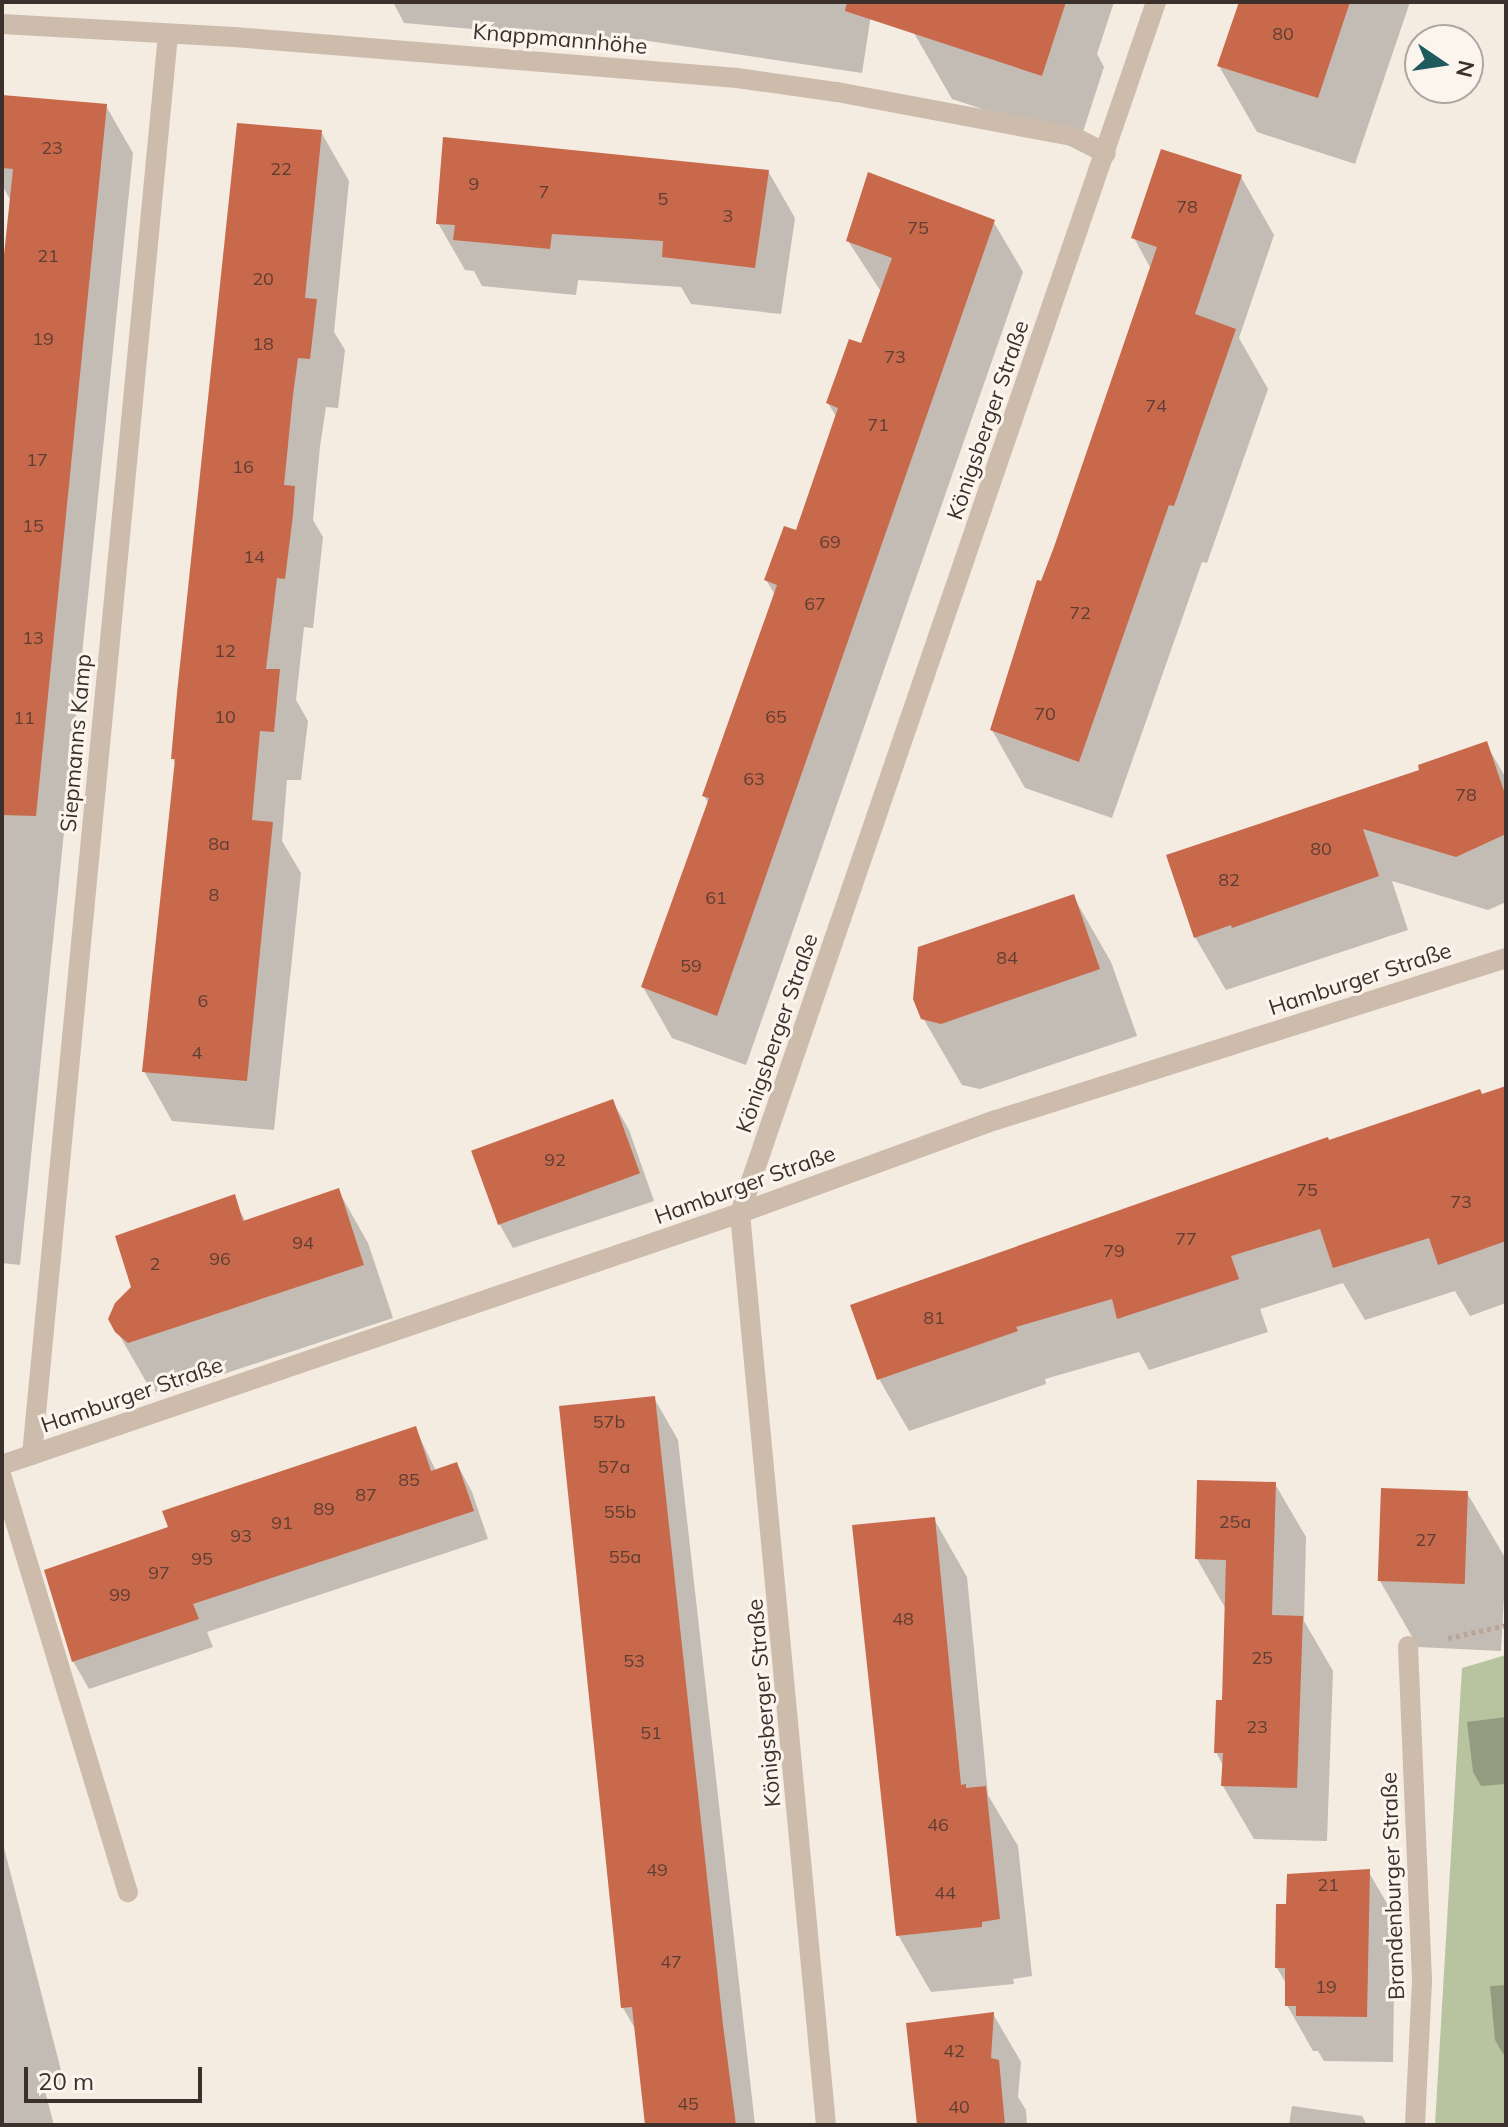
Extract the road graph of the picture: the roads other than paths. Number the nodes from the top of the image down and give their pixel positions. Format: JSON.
{"nodes":[{"id":1,"x":1156,"y":2,"type":"edge"},
{"id":2,"x":2,"y":24,"type":"edge"},
{"id":3,"x":168,"y":36,"type":"junction"},
{"id":4,"x":1106,"y":153,"type":"junction"},
{"id":5,"x":1506,"y":958,"type":"edge"},
{"id":6,"x":740,"y":1213,"type":"junction"},
{"id":7,"x":32,"y":1455,"type":"junction"},
{"id":8,"x":2,"y":1465,"type":"edge"},
{"id":9,"x":2,"y":1478,"type":"edge"},
{"id":10,"x":1408,"y":1646,"type":"road end"},
{"id":11,"x":128,"y":1892,"type":"dead end"},
{"id":12,"x":826,"y":2125,"type":"edge"},
{"id":13,"x":1415,"y":2125,"type":"edge"}],
"edges":[{"from":1,"to":4,"type":"street","name":"Königsberger Straße"},
{"from":2,"to":3,"type":"street","name":"Knappmannhöhe"},
{"from":3,"to":4,"type":"street","name":"Knappmannhöhe"},
{"from":3,"to":7,"type":"street","name":"Siepmanns Kamp"},
{"from":4,"to":6,"type":"street","name":"Königsberger Straße"},
{"from":5,"to":6,"type":"street","name":"Hamburger Straße"},
{"from":6,"to":7,"type":"street","name":"Hamburger Straße"},
{"from":6,"to":12,"type":"street","name":"Königsberger Straße"},
{"from":7,"to":8,"type":"street","name":"Hamburger Straße"},
{"from":9,"to":11,"type":"street"},
{"from":10,"to":13,"type":"street","name":"Brandenburger Straße"}]}
